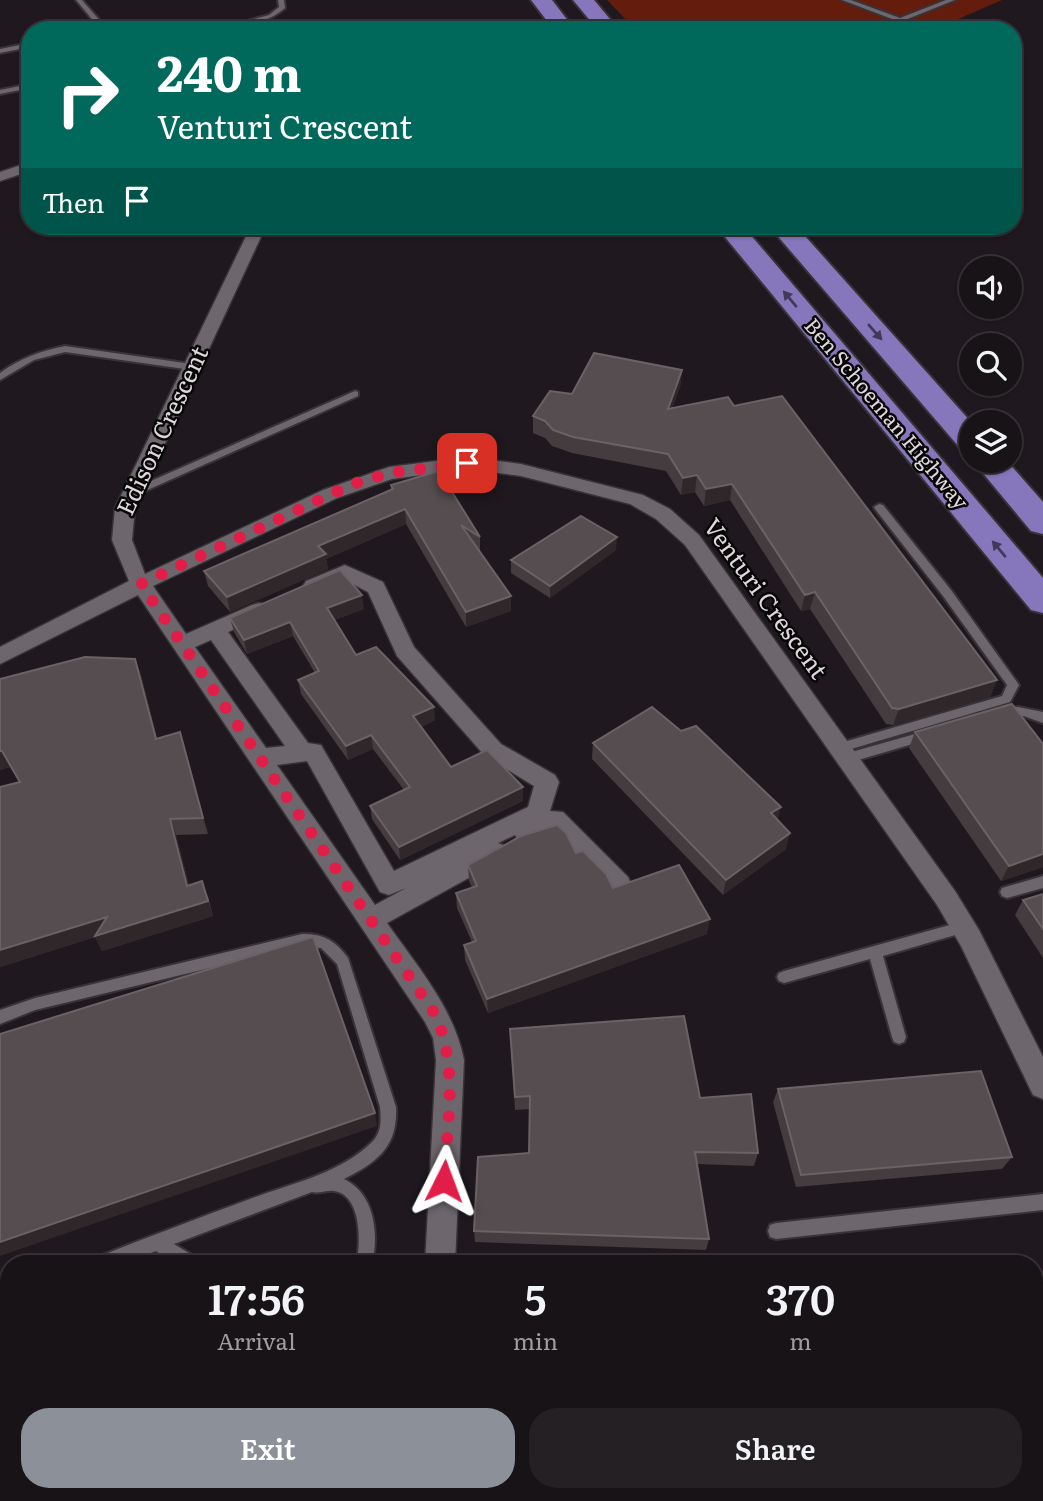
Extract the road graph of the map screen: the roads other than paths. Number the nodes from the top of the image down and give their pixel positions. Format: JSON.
{"nodes":[{"id":1,"x":79,"y":0,"type":"edge"},
{"id":2,"x":281,"y":0,"type":"edge"},
{"id":3,"x":541,"y":0,"type":"edge"},
{"id":4,"x":583,"y":0,"type":"edge"},
{"id":5,"x":845,"y":0,"type":"edge"},
{"id":6,"x":952,"y":0,"type":"edge"},
{"id":7,"x":97,"y":21,"type":"edge"},
{"id":8,"x":252,"y":21,"type":"edge"},
{"id":9,"x":558,"y":21,"type":"edge"},
{"id":10,"x":601,"y":21,"type":"edge"},
{"id":11,"x":21,"y":47,"type":"edge"},
{"id":12,"x":0,"y":51,"type":"edge"},
{"id":13,"x":21,"y":88,"type":"edge"},
{"id":14,"x":0,"y":92,"type":"edge"},
{"id":15,"x":21,"y":169,"type":"edge"},
{"id":16,"x":0,"y":177,"type":"edge"},
{"id":17,"x":253,"y":235,"type":"edge"},
{"id":18,"x":737,"y":235,"type":"edge"},
{"id":19,"x":790,"y":235,"type":"edge"},
{"id":20,"x":192,"y":368,"type":"junction"},
{"id":21,"x":0,"y":377,"type":"edge"},
{"id":22,"x":355,"y":394,"type":"dead end"},
{"id":23,"x":959,"y":427,"type":"edge"},
{"id":24,"x":999,"y":473,"type":"edge"},
{"id":25,"x":130,"y":494,"type":"junction"},
{"id":26,"x":879,"y":507,"type":"dead end"},
{"id":27,"x":1043,"y":521,"type":"edge"},
{"id":28,"x":141,"y":584,"type":"junction"},
{"id":29,"x":298,"y":593,"type":"edge"},
{"id":30,"x":1043,"y":601,"type":"edge"},
{"id":31,"x":274,"y":603,"type":"edge"},
{"id":32,"x":215,"y":630,"type":"junction"},
{"id":33,"x":182,"y":645,"type":"junction"},
{"id":34,"x":0,"y":656,"type":"edge"},
{"id":35,"x":1043,"y":718,"type":"edge"},
{"id":36,"x":302,"y":752,"type":"junction"},
{"id":37,"x":845,"y":753,"type":"junction"},
{"id":38,"x":260,"y":758,"type":"junction"},
{"id":39,"x":1043,"y":882,"type":"edge"},
{"id":40,"x":618,"y":884,"type":"edge"},
{"id":41,"x":1007,"y":892,"type":"dead end"},
{"id":42,"x":371,"y":920,"type":"junction"},
{"id":43,"x":964,"y":928,"type":"junction"},
{"id":44,"x":875,"y":952,"type":"junction"},
{"id":45,"x":784,"y":977,"type":"dead end"},
{"id":46,"x":0,"y":1017,"type":"edge"},
{"id":47,"x":899,"y":1037,"type":"dead end"},
{"id":48,"x":1043,"y":1086,"type":"edge"},
{"id":49,"x":304,"y":1187,"type":"junction"},
{"id":50,"x":1043,"y":1202,"type":"edge"},
{"id":51,"x":776,"y":1231,"type":"dead end"},
{"id":52,"x":156,"y":1242,"type":"junction"},
{"id":53,"x":124,"y":1255,"type":"edge"},
{"id":54,"x":177,"y":1255,"type":"edge"},
{"id":55,"x":367,"y":1255,"type":"edge"},
{"id":56,"x":440,"y":1255,"type":"edge"}],
"edges":[{"from":1,"to":7,"type":"lane"},
{"from":2,"to":8,"type":"lane"},
{"from":3,"to":9,"type":"highway"},
{"from":4,"to":10,"type":"highway"},
{"from":5,"to":6,"type":"lane"},
{"from":11,"to":12,"type":"lane"},
{"from":13,"to":14,"type":"lane"},
{"from":15,"to":16,"type":"street"},
{"from":17,"to":20,"type":"street","name":"Edison Crescent"},
{"from":30,"to":18,"type":"highway","name":"Ben Schoeman Highway","one_way":true},
{"from":19,"to":23,"type":"highway","name":"Ben Schoeman Highway","one_way":true},
{"from":20,"to":21,"type":"lane"},
{"from":20,"to":25,"type":"street","name":"Edison Crescent"},
{"from":22,"to":25,"type":"lane"},
{"from":24,"to":27,"type":"highway","name":"Ben Schoeman Highway"},
{"from":25,"to":28,"type":"street","name":"Edison Crescent"},
{"from":26,"to":37,"type":"lane"},
{"from":28,"to":33,"type":"street","name":"Edison Crescent"},
{"from":28,"to":34,"type":"street","name":"Venturi Crescent"},
{"from":28,"to":37,"type":"street","name":"Venturi Crescent"},
{"from":29,"to":36,"type":"street"},
{"from":31,"to":32,"type":"street"},
{"from":32,"to":33,"type":"street"},
{"from":32,"to":36,"type":"street"},
{"from":33,"to":38,"type":"street","name":"Edison Crescent"},
{"from":35,"to":37,"type":"lane"},
{"from":36,"to":38,"type":"street"},
{"from":37,"to":43,"type":"street","name":"Venturi Crescent"},
{"from":38,"to":42,"type":"street","name":"Edison Crescent"},
{"from":39,"to":41,"type":"lane"},
{"from":40,"to":42,"type":"street"},
{"from":42,"to":56,"type":"street","name":"Edison Crescent"},
{"from":43,"to":44,"type":"lane"},
{"from":43,"to":48,"type":"street","name":"Venturi Crescent"},
{"from":44,"to":45,"type":"lane"},
{"from":44,"to":47,"type":"lane"},
{"from":46,"to":49,"type":"lane"},
{"from":49,"to":52,"type":"lane"},
{"from":49,"to":55,"type":"lane"},
{"from":50,"to":51,"type":"lane"},
{"from":52,"to":53,"type":"lane"},
{"from":52,"to":54,"type":"lane"}]}
